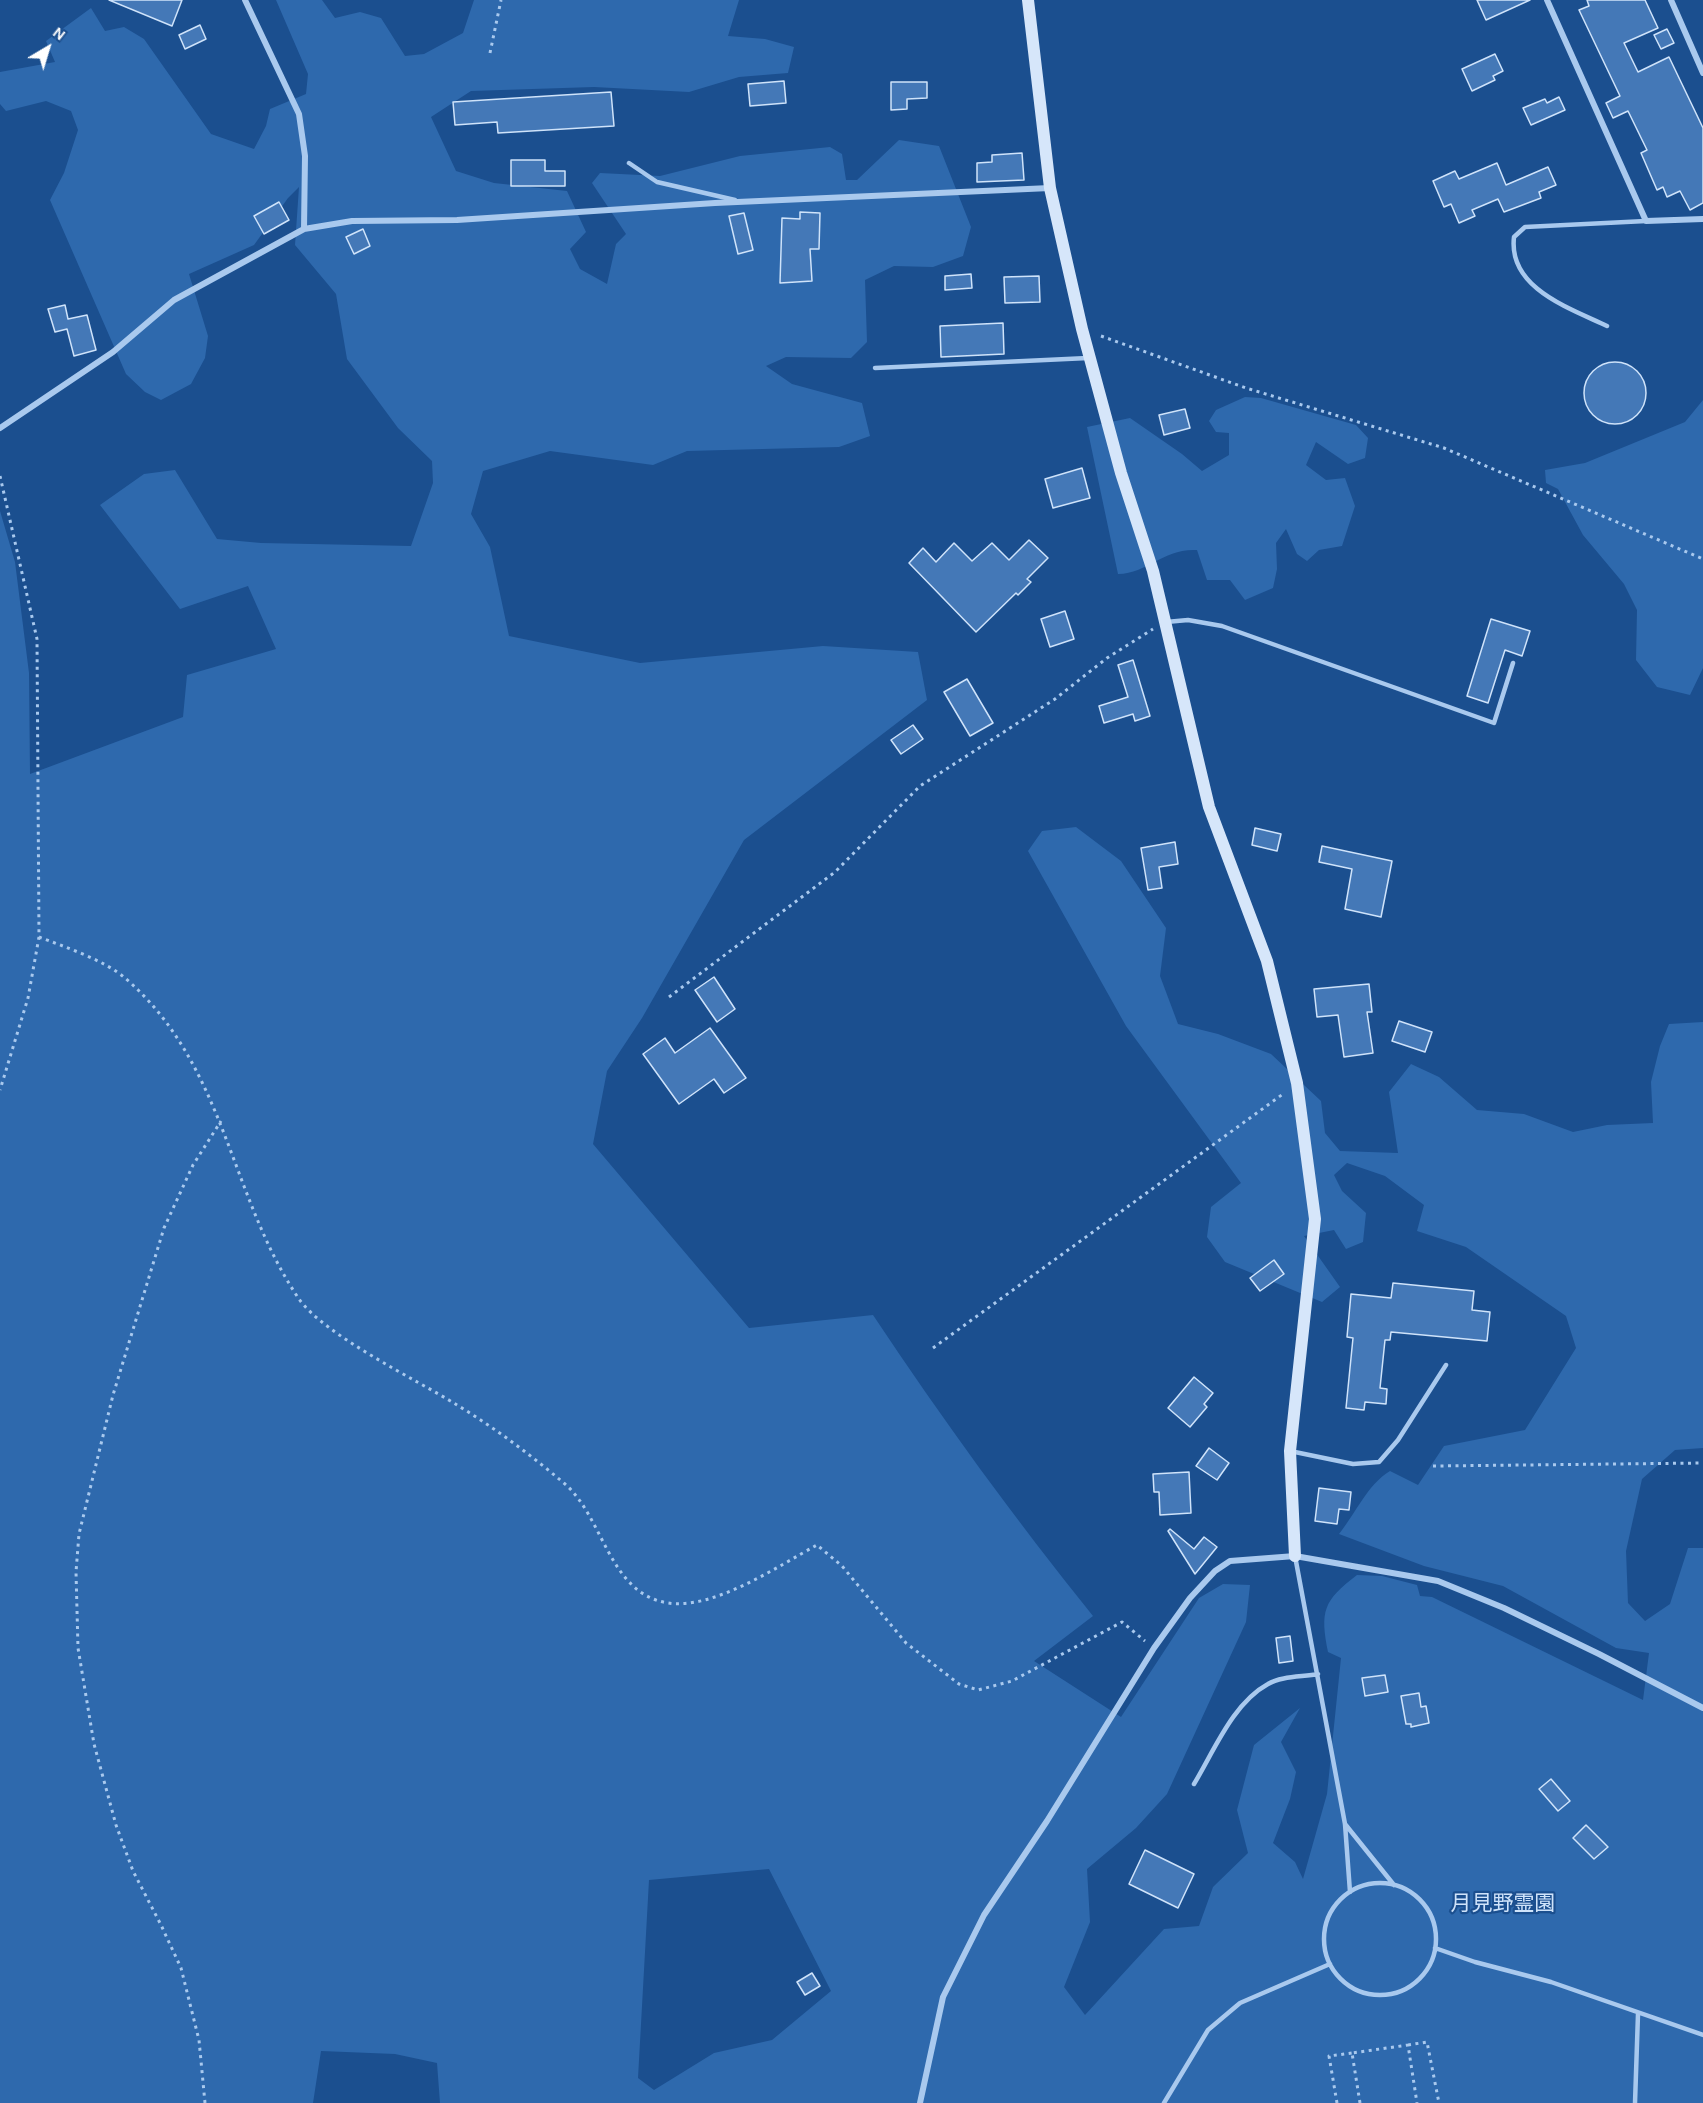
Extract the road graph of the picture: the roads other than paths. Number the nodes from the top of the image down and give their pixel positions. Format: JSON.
{"nodes":[{"id":1,"x":245,"y":0,"type":"edge"},
{"id":2,"x":1028,"y":0,"type":"edge"},
{"id":3,"x":1547,"y":0,"type":"edge"},
{"id":4,"x":1671,"y":0,"type":"edge"},
{"id":5,"x":1703,"y":74,"type":"edge"},
{"id":6,"x":629,"y":163,"type":"dead end"},
{"id":7,"x":1050,"y":188,"type":"junction"},
{"id":8,"x":741,"y":202,"type":"junction"},
{"id":9,"x":1703,"y":219,"type":"edge"},
{"id":10,"x":1646,"y":221,"type":"junction"},
{"id":11,"x":304,"y":230,"type":"junction"},
{"id":12,"x":1607,"y":326,"type":"dead end"},
{"id":13,"x":1090,"y":358,"type":"junction"},
{"id":14,"x":875,"y":368,"type":"dead end"},
{"id":15,"x":0,"y":429,"type":"edge"},
{"id":16,"x":1165,"y":622,"type":"junction"},
{"id":17,"x":1513,"y":663,"type":"dead end"},
{"id":18,"x":1446,"y":1365,"type":"dead end"},
{"id":19,"x":1290,"y":1450,"type":"junction"},
{"id":20,"x":1295,"y":1556,"type":"junction"},
{"id":21,"x":1318,"y":1674,"type":"junction"},
{"id":22,"x":1703,"y":1708,"type":"edge"},
{"id":23,"x":1194,"y":1784,"type":"dead end"},
{"id":24,"x":1345,"y":1824,"type":"junction"},
{"id":25,"x":1394,"y":1885,"type":"junction"},
{"id":26,"x":1350,"y":1892,"type":"junction"},
{"id":27,"x":1435,"y":1948,"type":"junction"},
{"id":28,"x":1330,"y":1964,"type":"junction"},
{"id":29,"x":1638,"y":2014,"type":"junction"},
{"id":30,"x":1703,"y":2035,"type":"edge"},
{"id":31,"x":920,"y":2103,"type":"edge"},
{"id":32,"x":1164,"y":2103,"type":"edge"},
{"id":33,"x":1635,"y":2103,"type":"edge"}],
"edges":[{"from":1,"to":11,"type":"street"},
{"from":2,"to":7,"type":"street"},
{"from":3,"to":10,"type":"street"},
{"from":4,"to":5,"type":"street"},
{"from":6,"to":8,"type":"lane"},
{"from":7,"to":8,"type":"street"},
{"from":7,"to":13,"type":"street"},
{"from":8,"to":11,"type":"street"},
{"from":9,"to":10,"type":"street"},
{"from":10,"to":12,"type":"lane"},
{"from":11,"to":15,"type":"street"},
{"from":13,"to":14,"type":"lane"},
{"from":13,"to":16,"type":"street"},
{"from":16,"to":17,"type":"lane"},
{"from":16,"to":19,"type":"street"},
{"from":18,"to":19,"type":"lane"},
{"from":19,"to":20,"type":"street"},
{"from":20,"to":21,"type":"lane"},
{"from":20,"to":22,"type":"street"},
{"from":20,"to":31,"type":"street"},
{"from":21,"to":23,"type":"lane"},
{"from":21,"to":24,"type":"lane"},
{"from":24,"to":25,"type":"lane"},
{"from":24,"to":26,"type":"lane"},
{"from":25,"to":26,"type":"lane"},
{"from":25,"to":27,"type":"lane"},
{"from":26,"to":28,"type":"lane"},
{"from":27,"to":28,"type":"lane"},
{"from":27,"to":29,"type":"lane"},
{"from":28,"to":32,"type":"lane"},
{"from":29,"to":30,"type":"lane"},
{"from":29,"to":33,"type":"lane"}]}
